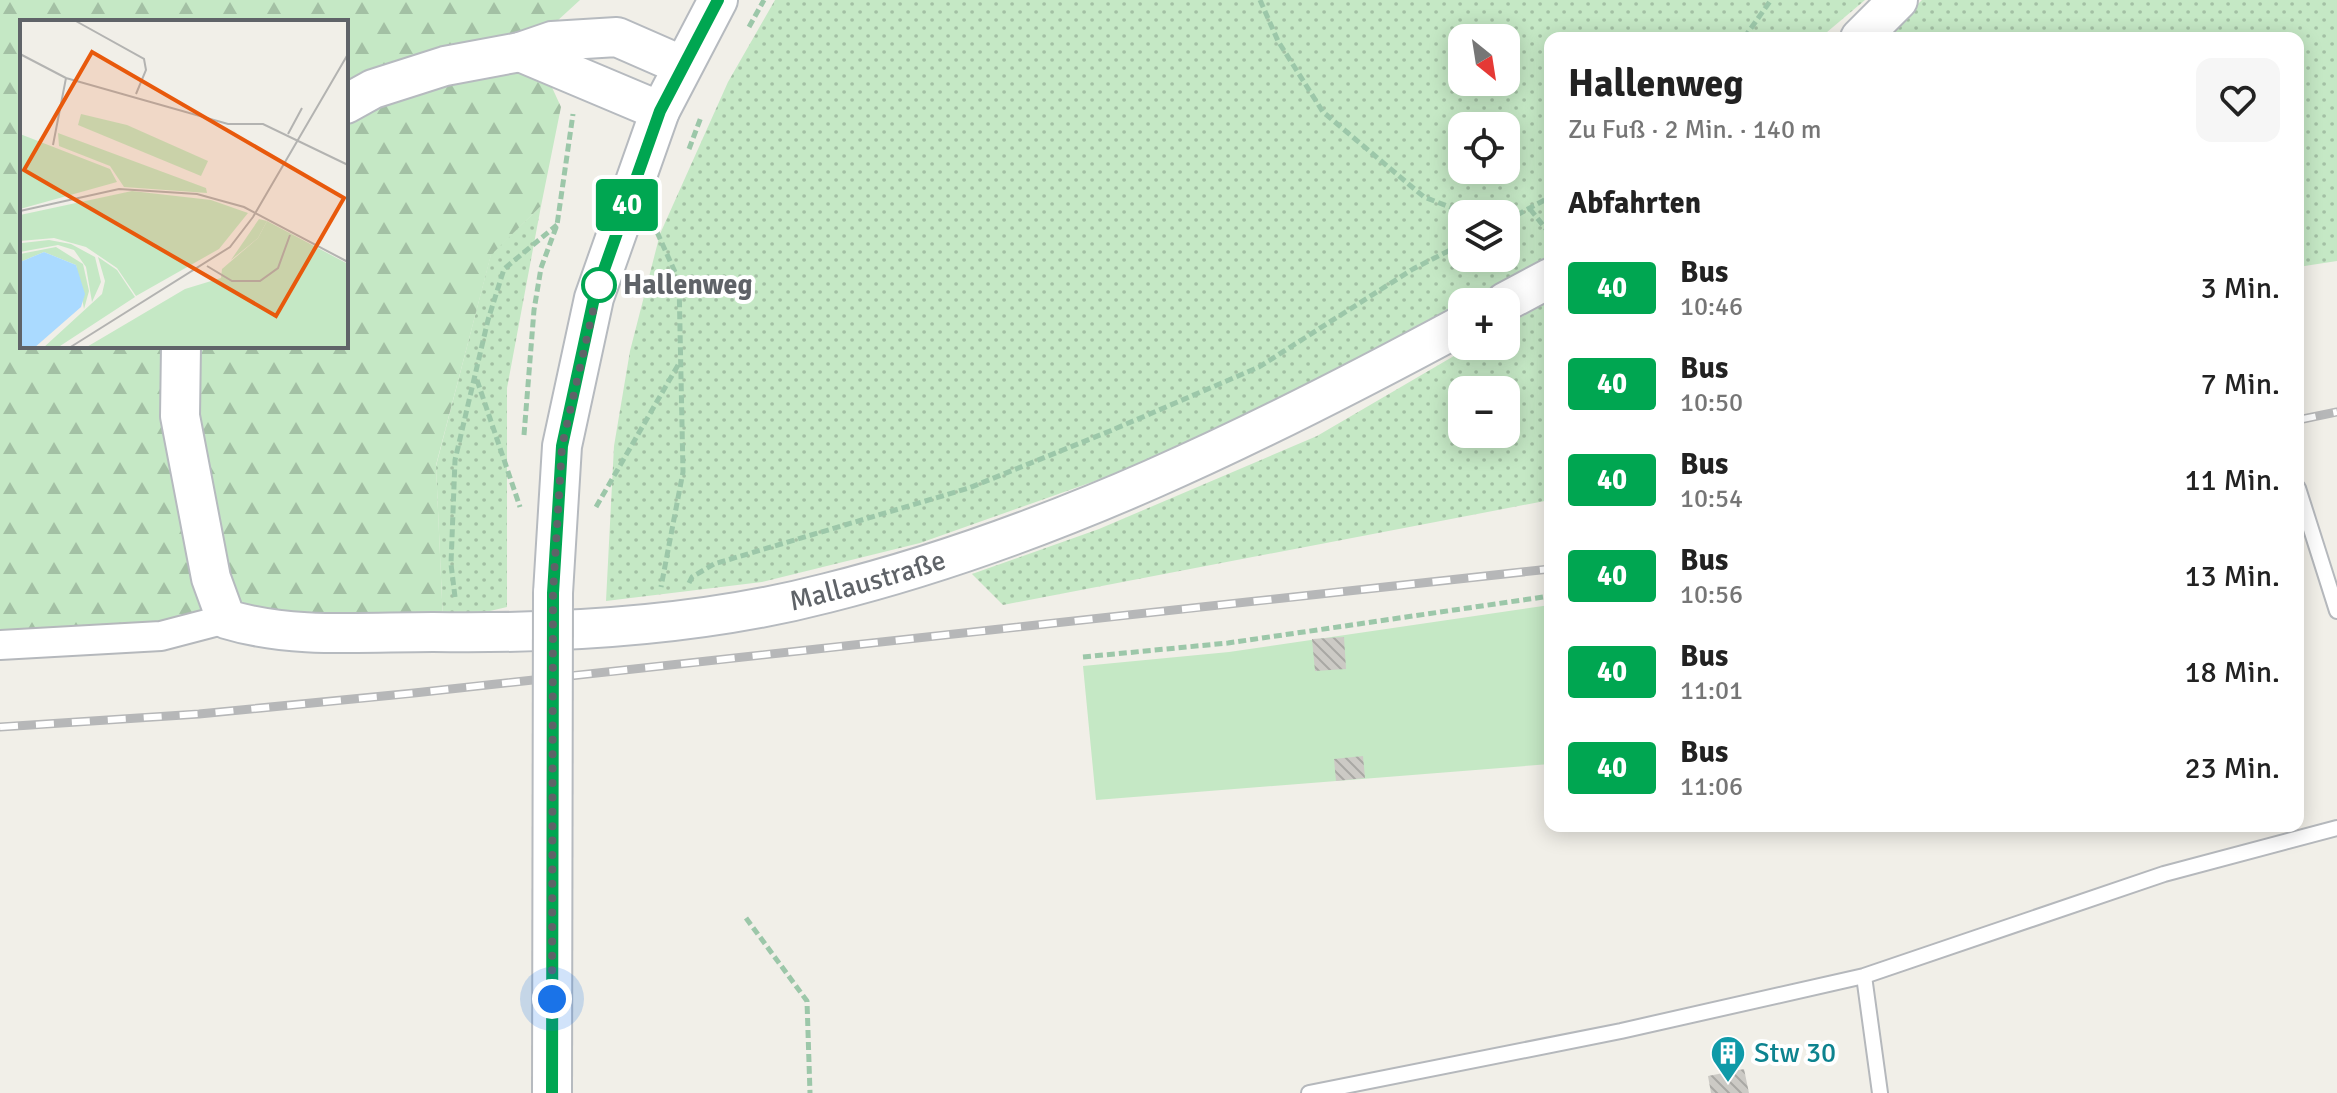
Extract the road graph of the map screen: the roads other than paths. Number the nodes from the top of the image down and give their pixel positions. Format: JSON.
{"nodes":[{"id":1,"x":718,"y":0,"type":"edge"},
{"id":2,"x":1898,"y":0,"type":"edge"},
{"id":3,"x":1866,"y":32,"type":"edge"},
{"id":4,"x":520,"y":52,"type":"junction"},
{"id":5,"x":681,"y":65,"type":"junction"},
{"id":6,"x":348,"y":103,"type":"edge"},
{"id":7,"x":660,"y":111,"type":"junction"},
{"id":8,"x":1544,"y":281,"type":"edge"},
{"id":9,"x":1520,"y":294,"type":"edge"},
{"id":10,"x":1448,"y":332,"type":"edge"},
{"id":11,"x":181,"y":348,"type":"edge"},
{"id":12,"x":2304,"y":507,"type":"edge"},
{"id":13,"x":2337,"y":611,"type":"edge"},
{"id":14,"x":226,"y":619,"type":"junction"},
{"id":15,"x":0,"y":645,"type":"edge"},
{"id":16,"x":2337,"y":828,"type":"edge"},
{"id":17,"x":1864,"y":976,"type":"junction"},
{"id":18,"x":552,"y":1093,"type":"edge"},
{"id":19,"x":1309,"y":1093,"type":"edge"},
{"id":20,"x":1880,"y":1093,"type":"edge"}],
"edges":[{"from":1,"to":5,"type":"street"},
{"from":2,"to":3,"type":"street"},
{"from":4,"to":5,"type":"street"},
{"from":4,"to":6,"type":"street"},
{"from":4,"to":7,"type":"street"},
{"from":5,"to":7,"type":"street"},
{"from":7,"to":18,"type":"street","bridge":true},
{"from":8,"to":9,"type":"street"},
{"from":10,"to":14,"type":"street","name":"Mallaustraße"},
{"from":11,"to":14,"type":"street"},
{"from":12,"to":13,"type":"lane"},
{"from":14,"to":15,"type":"street"},
{"from":16,"to":17,"type":"lane"},
{"from":17,"to":19,"type":"lane"},
{"from":17,"to":20,"type":"lane"}]}
